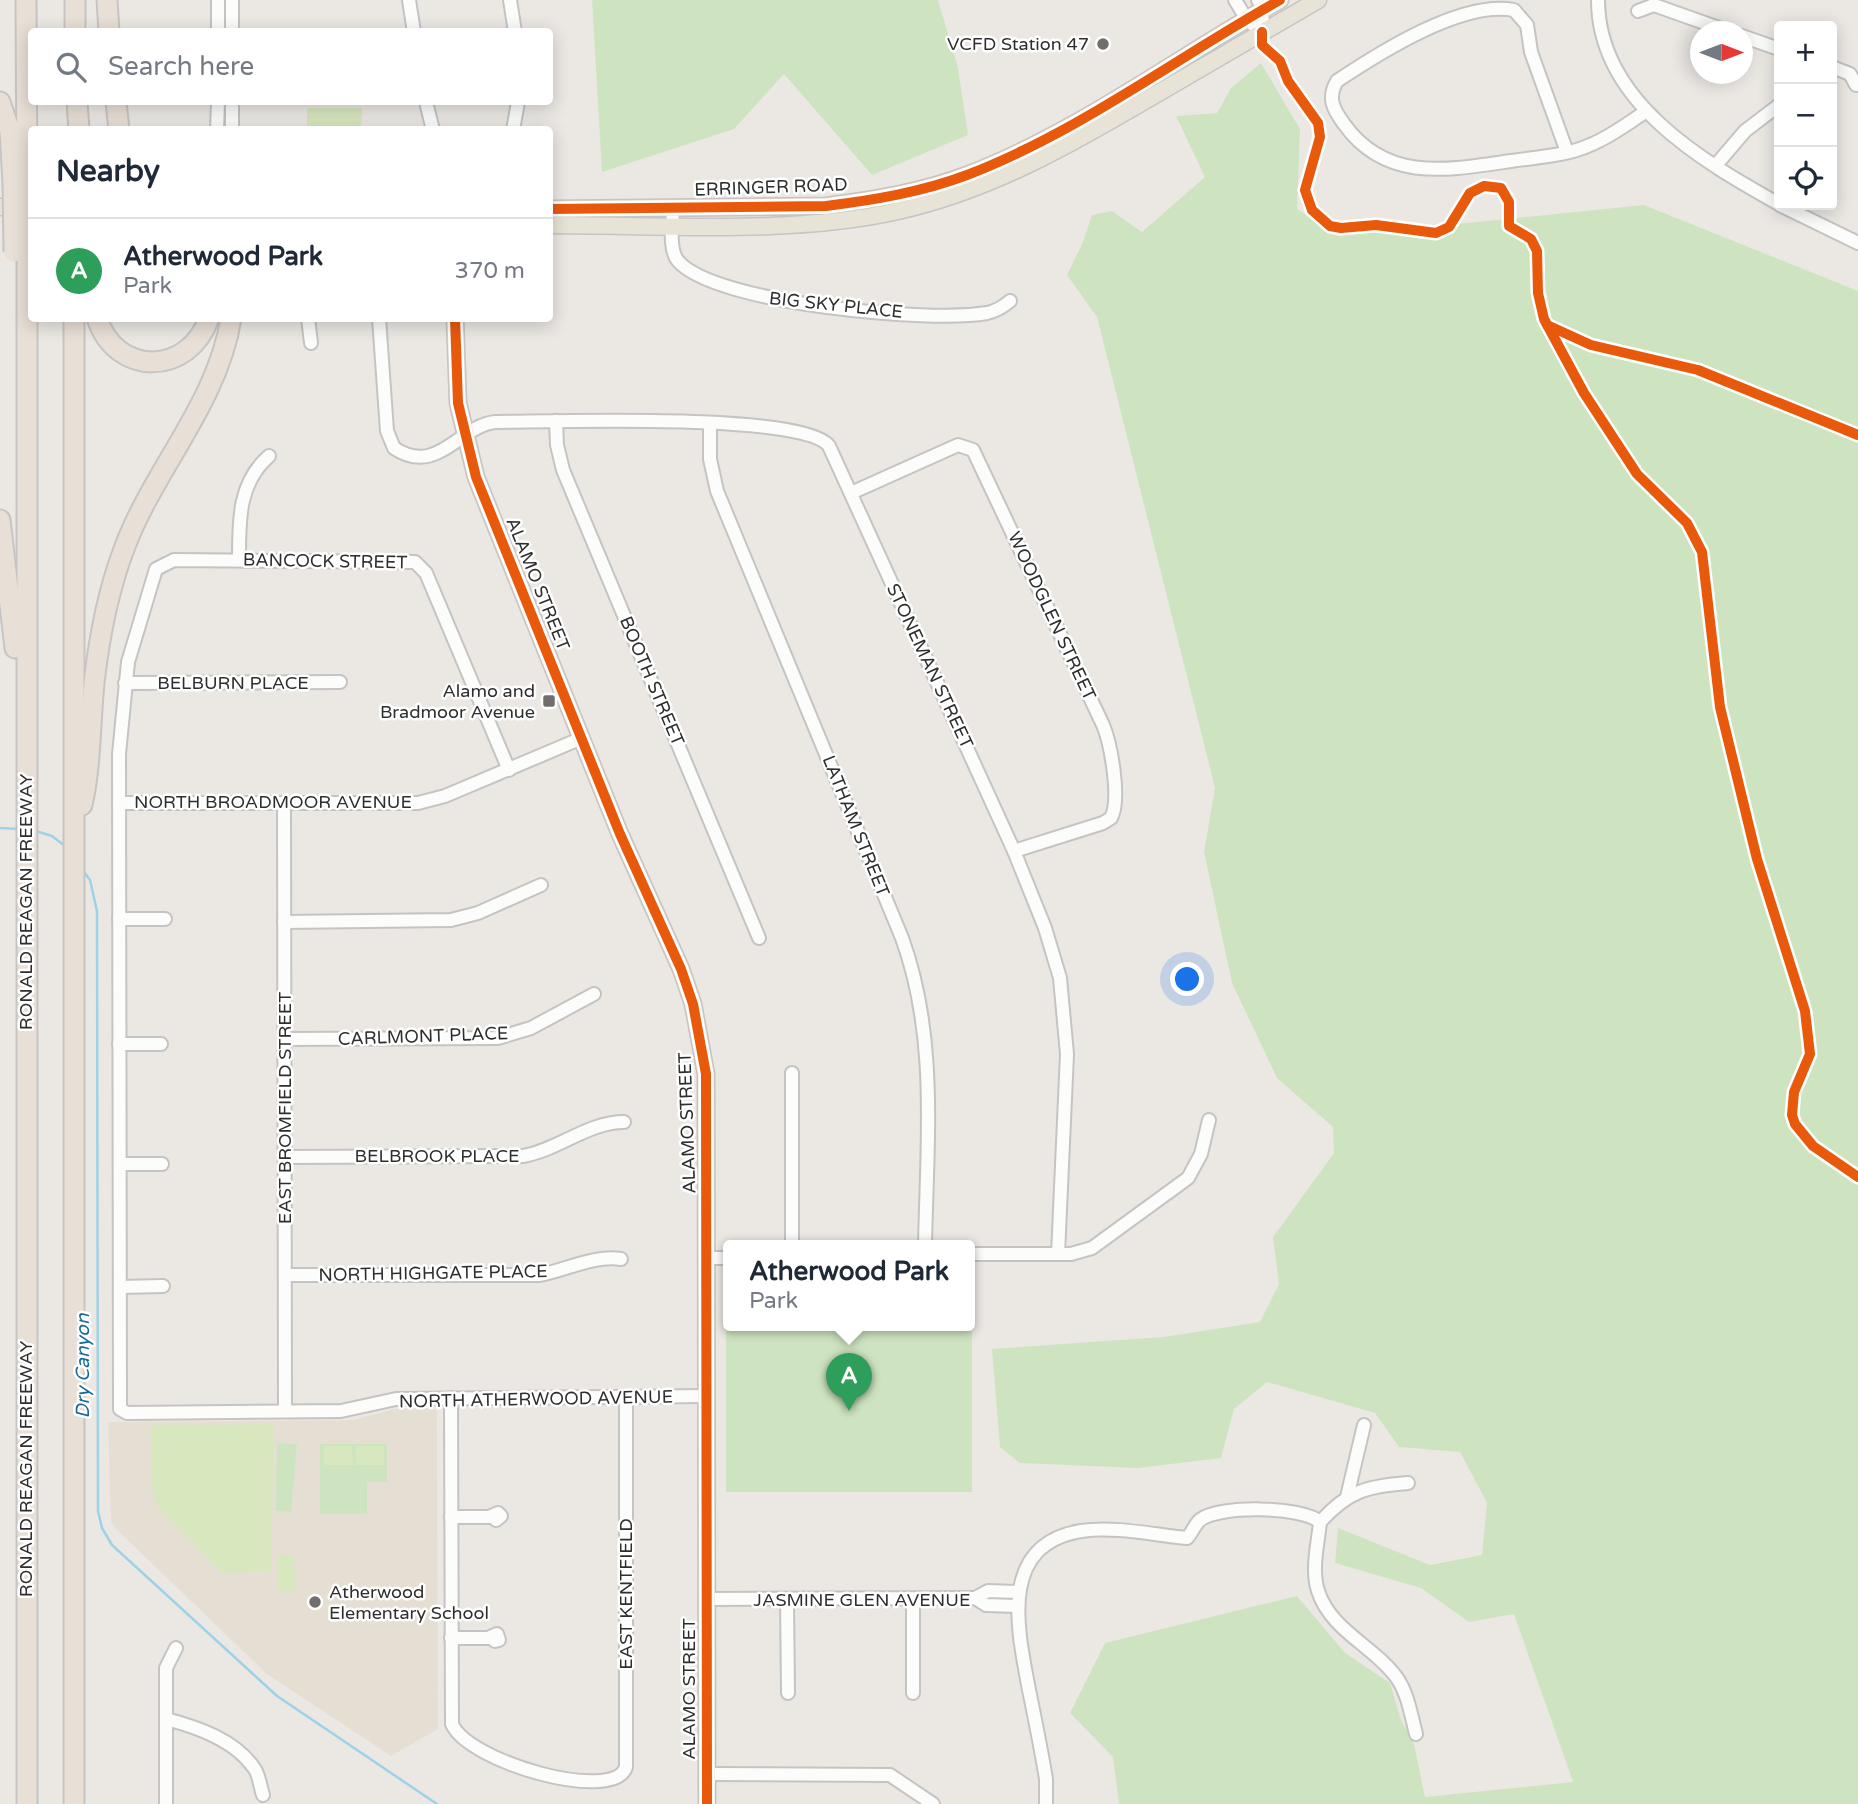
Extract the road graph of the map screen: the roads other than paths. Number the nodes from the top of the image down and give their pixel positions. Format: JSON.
{"nodes":[{"id":1,"x":26,"y":0,"type":"edge"},
{"id":2,"x":75,"y":0,"type":"edge"},
{"id":3,"x":107,"y":0,"type":"edge"},
{"id":4,"x":218,"y":0,"type":"edge"},
{"id":5,"x":232,"y":0,"type":"edge"},
{"id":6,"x":408,"y":0,"type":"edge"},
{"id":7,"x":510,"y":0,"type":"edge"},
{"id":8,"x":1235,"y":0,"type":"edge"},
{"id":9,"x":1280,"y":0,"type":"edge"},
{"id":10,"x":1318,"y":0,"type":"edge"},
{"id":11,"x":1598,"y":0,"type":"edge"},
{"id":12,"x":1261,"y":5,"type":"edge"},
{"id":13,"x":1638,"y":11,"type":"dead end"},
{"id":14,"x":1247,"y":20,"type":"junction"},
{"id":15,"x":1699,"y":21,"type":"edge"},
{"id":16,"x":75,"y":28,"type":"edge"},
{"id":17,"x":110,"y":28,"type":"edge"},
{"id":18,"x":218,"y":28,"type":"edge"},
{"id":19,"x":232,"y":28,"type":"edge"},
{"id":20,"x":413,"y":28,"type":"edge"},
{"id":21,"x":514,"y":28,"type":"edge"},
{"id":22,"x":1262,"y":32,"type":"junction"},
{"id":23,"x":1753,"y":40,"type":"edge"},
{"id":24,"x":1774,"y":47,"type":"edge"},
{"id":25,"x":1837,"y":69,"type":"edge"},
{"id":26,"x":1856,"y":85,"type":"dead end"},
{"id":27,"x":0,"y":102,"type":"edge"},
{"id":28,"x":76,"y":105,"type":"edge"},
{"id":29,"x":116,"y":105,"type":"edge"},
{"id":30,"x":218,"y":105,"type":"edge"},
{"id":31,"x":232,"y":105,"type":"edge"},
{"id":32,"x":427,"y":105,"type":"edge"},
{"id":33,"x":517,"y":105,"type":"edge"},
{"id":34,"x":1774,"y":109,"type":"edge"},
{"id":35,"x":1645,"y":112,"type":"junction"},
{"id":36,"x":77,"y":126,"type":"edge"},
{"id":37,"x":118,"y":126,"type":"edge"},
{"id":38,"x":218,"y":126,"type":"edge"},
{"id":39,"x":232,"y":126,"type":"edge"},
{"id":40,"x":432,"y":126,"type":"edge"},
{"id":41,"x":514,"y":126,"type":"edge"},
{"id":42,"x":1567,"y":152,"type":"junction"},
{"id":43,"x":1716,"y":165,"type":"junction"},
{"id":44,"x":20,"y":183,"type":"junction"},
{"id":45,"x":1774,"y":200,"type":"edge"},
{"id":46,"x":0,"y":207,"type":"edge"},
{"id":47,"x":28,"y":207,"type":"edge"},
{"id":48,"x":553,"y":209,"type":"edge"},
{"id":49,"x":1792,"y":210,"type":"edge"},
{"id":50,"x":673,"y":217,"type":"junction"},
{"id":51,"x":553,"y":225,"type":"edge"},
{"id":52,"x":0,"y":226,"type":"edge"},
{"id":53,"x":28,"y":226,"type":"edge"},
{"id":54,"x":1858,"y":243,"type":"edge"},
{"id":55,"x":1010,"y":301,"type":"dead end"},
{"id":56,"x":75,"y":322,"type":"edge"},
{"id":57,"x":98,"y":322,"type":"edge"},
{"id":58,"x":207,"y":322,"type":"edge"},
{"id":59,"x":230,"y":322,"type":"edge"},
{"id":60,"x":308,"y":322,"type":"edge"},
{"id":61,"x":379,"y":322,"type":"edge"},
{"id":62,"x":455,"y":322,"type":"edge"},
{"id":63,"x":311,"y":343,"type":"dead end"},
{"id":64,"x":556,"y":421,"type":"junction"},
{"id":65,"x":710,"y":424,"type":"junction"},
{"id":66,"x":466,"y":436,"type":"junction"},
{"id":67,"x":269,"y":456,"type":"dead end"},
{"id":68,"x":850,"y":493,"type":"junction"},
{"id":69,"x":0,"y":520,"type":"edge"},
{"id":70,"x":239,"y":560,"type":"junction"},
{"id":71,"x":340,"y":682,"type":"dead end"},
{"id":72,"x":125,"y":683,"type":"junction"},
{"id":73,"x":582,"y":738,"type":"junction"},
{"id":74,"x":25,"y":751,"type":"junction"},
{"id":75,"x":509,"y":770,"type":"junction"},
{"id":76,"x":118,"y":803,"type":"junction"},
{"id":77,"x":284,"y":804,"type":"junction"},
{"id":78,"x":74,"y":840,"type":"junction"},
{"id":79,"x":1014,"y":851,"type":"junction"},
{"id":80,"x":541,"y":885,"type":"dead end"},
{"id":81,"x":119,"y":919,"type":"junction"},
{"id":82,"x":165,"y":919,"type":"dead end"},
{"id":83,"x":284,"y":922,"type":"junction"},
{"id":84,"x":759,"y":938,"type":"dead end"},
{"id":85,"x":594,"y":994,"type":"dead end"},
{"id":86,"x":285,"y":1039,"type":"junction"},
{"id":87,"x":119,"y":1044,"type":"junction"},
{"id":88,"x":161,"y":1044,"type":"dead end"},
{"id":89,"x":792,"y":1073,"type":"dead end"},
{"id":90,"x":1209,"y":1120,"type":"dead end"},
{"id":91,"x":624,"y":1122,"type":"dead end"},
{"id":92,"x":285,"y":1157,"type":"junction"},
{"id":93,"x":120,"y":1164,"type":"junction"},
{"id":94,"x":162,"y":1164,"type":"dead end"},
{"id":95,"x":792,"y":1240,"type":"edge"},
{"id":96,"x":925,"y":1240,"type":"edge"},
{"id":97,"x":975,"y":1254,"type":"edge"},
{"id":98,"x":1058,"y":1254,"type":"junction"},
{"id":99,"x":706,"y":1258,"type":"junction"},
{"id":100,"x":723,"y":1258,"type":"edge"},
{"id":101,"x":621,"y":1259,"type":"dead end"},
{"id":102,"x":285,"y":1275,"type":"junction"},
{"id":103,"x":163,"y":1286,"type":"dead end"},
{"id":104,"x":120,"y":1287,"type":"junction"},
{"id":105,"x":706,"y":1396,"type":"junction"},
{"id":106,"x":451,"y":1398,"type":"junction"},
{"id":107,"x":626,"y":1398,"type":"junction"},
{"id":108,"x":285,"y":1411,"type":"junction"},
{"id":109,"x":1364,"y":1425,"type":"dead end"},
{"id":110,"x":1408,"y":1483,"type":"dead end"},
{"id":111,"x":1347,"y":1497,"type":"junction"},
{"id":112,"x":451,"y":1517,"type":"junction"},
{"id":113,"x":496,"y":1520,"type":"dead end"},
{"id":114,"x":1320,"y":1522,"type":"junction"},
{"id":115,"x":1019,"y":1592,"type":"junction"},
{"id":116,"x":975,"y":1598,"type":"junction"},
{"id":117,"x":706,"y":1599,"type":"junction"},
{"id":118,"x":787,"y":1600,"type":"junction"},
{"id":119,"x":913,"y":1600,"type":"junction"},
{"id":120,"x":1016,"y":1606,"type":"junction"},
{"id":121,"x":451,"y":1638,"type":"junction"},
{"id":122,"x":495,"y":1641,"type":"dead end"},
{"id":123,"x":176,"y":1648,"type":"dead end"},
{"id":124,"x":788,"y":1693,"type":"dead end"},
{"id":125,"x":913,"y":1693,"type":"dead end"},
{"id":126,"x":166,"y":1719,"type":"junction"},
{"id":127,"x":1416,"y":1734,"type":"dead end"},
{"id":128,"x":706,"y":1774,"type":"junction"},
{"id":129,"x":263,"y":1795,"type":"dead end"},
{"id":130,"x":27,"y":1804,"type":"edge"},
{"id":131,"x":74,"y":1804,"type":"edge"},
{"id":132,"x":166,"y":1804,"type":"edge"},
{"id":133,"x":707,"y":1804,"type":"edge"},
{"id":134,"x":931,"y":1804,"type":"edge"},
{"id":135,"x":1046,"y":1804,"type":"edge"}],
"edges":[{"from":1,"to":44,"type":"highway"},
{"from":2,"to":16,"type":"highway"},
{"from":3,"to":17,"type":"highway"},
{"from":4,"to":18,"type":"street"},
{"from":5,"to":19,"type":"street"},
{"from":6,"to":20,"type":"street"},
{"from":7,"to":21,"type":"street"},
{"from":8,"to":14,"type":"street"},
{"from":9,"to":12,"type":"main road","name":"ERRINGER ROAD"},
{"from":10,"to":22,"type":"main road","name":"ERRINGER ROAD"},
{"from":11,"to":35,"type":"street"},
{"from":12,"to":14,"type":"main road","name":"ERRINGER ROAD"},
{"from":12,"to":22,"type":"street"},
{"from":13,"to":15,"type":"street"},
{"from":14,"to":22,"type":"street"},
{"from":14,"to":50,"type":"main road","name":"ERRINGER ROAD"},
{"from":22,"to":50,"type":"main road","name":"ERRINGER ROAD"},
{"from":23,"to":24,"type":"street"},
{"from":25,"to":26,"type":"street"},
{"from":27,"to":44,"type":"highway"},
{"from":28,"to":36,"type":"highway"},
{"from":29,"to":37,"type":"highway"},
{"from":30,"to":38,"type":"street"},
{"from":31,"to":39,"type":"street"},
{"from":32,"to":40,"type":"street"},
{"from":33,"to":41,"type":"street"},
{"from":34,"to":43,"type":"street"},
{"from":35,"to":42,"type":"street"},
{"from":35,"to":43,"type":"street"},
{"from":42,"to":42,"type":"street"},
{"from":43,"to":45,"type":"street"},
{"from":44,"to":74,"type":"highway","name":"RONALD REAGAN FREEWAY","bridge":true},
{"from":46,"to":47,"type":"main road"},
{"from":48,"to":50,"type":"main road","name":"ERRINGER ROAD"},
{"from":49,"to":54,"type":"street"},
{"from":50,"to":51,"type":"main road","name":"ERRINGER ROAD"},
{"from":50,"to":55,"type":"street","name":"BIG SKY PLACE"},
{"from":52,"to":53,"type":"main road"},
{"from":56,"to":78,"type":"highway"},
{"from":57,"to":58,"type":"highway"},
{"from":59,"to":78,"type":"highway"},
{"from":60,"to":63,"type":"street"},
{"from":61,"to":66,"type":"street","name":"STONEMAN STREET"},
{"from":62,"to":66,"type":"main road","name":"ALAMO STREET"},
{"from":64,"to":65,"type":"street","name":"STONEMAN STREET"},
{"from":64,"to":66,"type":"street","name":"STONEMAN STREET"},
{"from":64,"to":84,"type":"street","name":"BOOTH STREET"},
{"from":65,"to":68,"type":"street","name":"STONEMAN STREET"},
{"from":65,"to":96,"type":"street","name":"LATHAM STREET"},
{"from":66,"to":73,"type":"main road","name":"ALAMO STREET"},
{"from":67,"to":70,"type":"street"},
{"from":68,"to":79,"type":"street","name":"STONEMAN STREET"},
{"from":68,"to":79,"type":"street","name":"WOODGLEN STREET"},
{"from":69,"to":74,"type":"highway"},
{"from":70,"to":72,"type":"street","name":"BANCOCK STREET"},
{"from":70,"to":75,"type":"street","name":"BANCOCK STREET"},
{"from":71,"to":72,"type":"street","name":"BELBURN PLACE"},
{"from":72,"to":76,"type":"street"},
{"from":73,"to":75,"type":"street","name":"NORTH BROADMOOR AVENUE"},
{"from":73,"to":99,"type":"main road","name":"ALAMO STREET"},
{"from":74,"to":130,"type":"highway","name":"RONALD REAGAN FREEWAY"},
{"from":75,"to":77,"type":"street","name":"NORTH BROADMOOR AVENUE"},
{"from":76,"to":77,"type":"street","name":"NORTH BROADMOOR AVENUE"},
{"from":76,"to":81,"type":"street"},
{"from":77,"to":83,"type":"street","name":"EAST BROMFIELD STREET"},
{"from":78,"to":131,"type":"highway"},
{"from":79,"to":98,"type":"street","name":"STONEMAN STREET"},
{"from":80,"to":83,"type":"street"},
{"from":81,"to":82,"type":"street"},
{"from":81,"to":87,"type":"street"},
{"from":83,"to":86,"type":"street","name":"EAST BROMFIELD STREET"},
{"from":85,"to":86,"type":"street","name":"CARLMONT PLACE"},
{"from":86,"to":92,"type":"street","name":"EAST BROMFIELD STREET"},
{"from":87,"to":88,"type":"street"},
{"from":87,"to":93,"type":"street"},
{"from":89,"to":95,"type":"street"},
{"from":90,"to":98,"type":"street"},
{"from":91,"to":92,"type":"street","name":"BELBROOK PLACE"},
{"from":92,"to":102,"type":"street","name":"EAST BROMFIELD STREET"},
{"from":93,"to":94,"type":"street"},
{"from":93,"to":104,"type":"street"},
{"from":97,"to":98,"type":"street"},
{"from":99,"to":100,"type":"street"},
{"from":99,"to":105,"type":"main road","name":"ALAMO STREET"},
{"from":101,"to":102,"type":"street","name":"NORTH HIGHGATE PLACE"},
{"from":102,"to":108,"type":"street","name":"EAST BROMFIELD STREET"},
{"from":103,"to":104,"type":"street"},
{"from":104,"to":108,"type":"street","name":"NORTH ATHERWOOD AVENUE"},
{"from":105,"to":107,"type":"street","name":"NORTH ATHERWOOD AVENUE"},
{"from":105,"to":117,"type":"main road","name":"ALAMO STREET"},
{"from":106,"to":107,"type":"street","name":"NORTH ATHERWOOD AVENUE"},
{"from":106,"to":108,"type":"street","name":"NORTH ATHERWOOD AVENUE"},
{"from":106,"to":112,"type":"street"},
{"from":107,"to":121,"type":"street","name":"EAST KENTFIELD"},
{"from":109,"to":111,"type":"street"},
{"from":110,"to":111,"type":"street"},
{"from":111,"to":114,"type":"street"},
{"from":112,"to":113,"type":"street"},
{"from":112,"to":121,"type":"street"},
{"from":114,"to":115,"type":"street"},
{"from":114,"to":127,"type":"street"},
{"from":115,"to":116,"type":"street"},
{"from":115,"to":120,"type":"street"},
{"from":116,"to":119,"type":"street","name":"JASMINE GLEN AVENUE"},
{"from":116,"to":120,"type":"street","name":"JASMINE GLEN AVENUE"},
{"from":117,"to":118,"type":"street","name":"JASMINE GLEN AVENUE"},
{"from":117,"to":128,"type":"main road","name":"ALAMO STREET"},
{"from":118,"to":119,"type":"street","name":"JASMINE GLEN AVENUE"},
{"from":118,"to":124,"type":"street"},
{"from":119,"to":125,"type":"street"},
{"from":120,"to":135,"type":"street"},
{"from":121,"to":122,"type":"street"},
{"from":123,"to":126,"type":"street"},
{"from":126,"to":129,"type":"street"},
{"from":126,"to":132,"type":"street"},
{"from":128,"to":133,"type":"main road","name":"ALAMO STREET"},
{"from":128,"to":134,"type":"street"}]}
